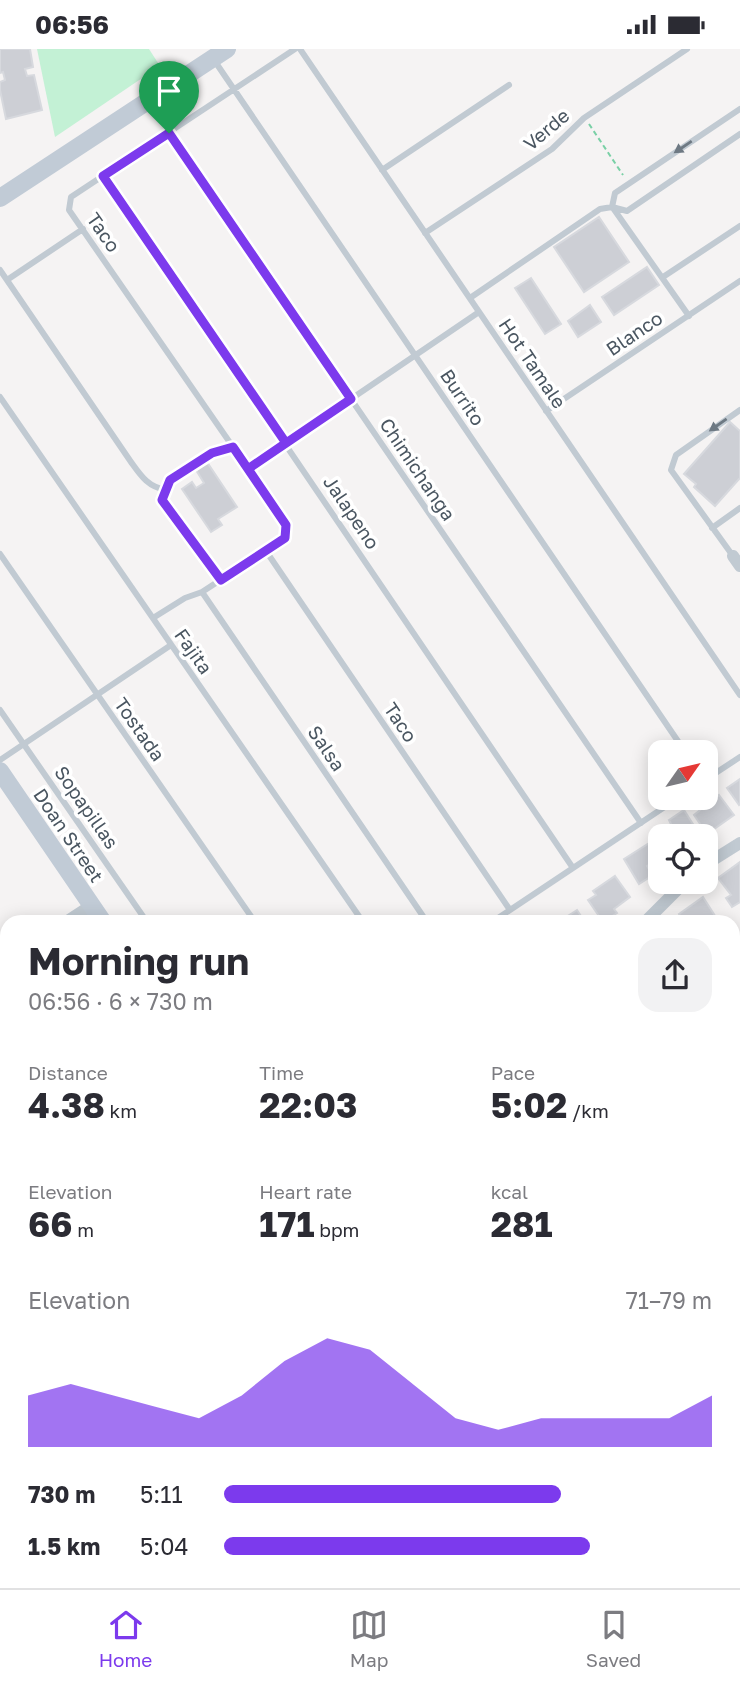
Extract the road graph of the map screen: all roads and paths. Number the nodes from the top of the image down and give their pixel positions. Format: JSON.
{"nodes":[{"id":1,"x":297,"y":49,"type":"edge"},
{"id":2,"x":687,"y":49,"type":"edge"},
{"id":3,"x":220,"y":54,"type":"edge"},
{"id":4,"x":509,"y":85,"type":"dead end"},
{"id":5,"x":234,"y":89,"type":"junction"},
{"id":6,"x":740,"y":109,"type":"edge"},
{"id":7,"x":584,"y":118,"type":"junction"},
{"id":8,"x":169,"y":133,"type":"junction"},
{"id":9,"x":740,"y":134,"type":"edge"},
{"id":10,"x":382,"y":170,"type":"junction"},
{"id":11,"x":103,"y":176,"type":"junction"},
{"id":12,"x":629,"y":184,"type":"junction"},
{"id":13,"x":0,"y":198,"type":"edge"},
{"id":14,"x":612,"y":207,"type":"junction"},
{"id":15,"x":740,"y":226,"type":"edge"},
{"id":16,"x":83,"y":229,"type":"junction"},
{"id":17,"x":425,"y":233,"type":"junction"},
{"id":18,"x":0,"y":270,"type":"edge"},
{"id":19,"x":663,"y":277,"type":"junction"},
{"id":20,"x":6,"y":280,"type":"junction"},
{"id":21,"x":740,"y":281,"type":"edge"},
{"id":22,"x":470,"y":298,"type":"junction"},
{"id":23,"x":479,"y":312,"type":"junction"},
{"id":24,"x":689,"y":316,"type":"junction"},
{"id":25,"x":415,"y":355,"type":"junction"},
{"id":26,"x":0,"y":397,"type":"edge"},
{"id":27,"x":351,"y":399,"type":"junction"},
{"id":28,"x":740,"y":410,"type":"edge"},
{"id":29,"x":546,"y":411,"type":"junction"},
{"id":30,"x":286,"y":443,"type":"junction"},
{"id":31,"x":233,"y":447,"type":"junction"},
{"id":32,"x":248,"y":469,"type":"junction"},
{"id":33,"x":166,"y":490,"type":"junction"},
{"id":34,"x":740,"y":508,"type":"edge"},
{"id":35,"x":712,"y":528,"type":"junction"},
{"id":36,"x":266,"y":551,"type":"junction"},
{"id":37,"x":0,"y":554,"type":"edge"},
{"id":38,"x":737,"y":561,"type":"edge"},
{"id":39,"x":221,"y":580,"type":"junction"},
{"id":40,"x":202,"y":592,"type":"junction"},
{"id":41,"x":153,"y":618,"type":"junction"},
{"id":42,"x":171,"y":645,"type":"junction"},
{"id":43,"x":97,"y":694,"type":"junction"},
{"id":44,"x":740,"y":695,"type":"edge"},
{"id":45,"x":0,"y":710,"type":"edge"},
{"id":46,"x":677,"y":740,"type":"edge"},
{"id":47,"x":23,"y":743,"type":"junction"},
{"id":48,"x":740,"y":757,"type":"edge"},
{"id":49,"x":0,"y":759,"type":"edge"},
{"id":50,"x":0,"y":771,"type":"edge"},
{"id":51,"x":718,"y":771,"type":"edge"},
{"id":52,"x":660,"y":810,"type":"edge"},
{"id":53,"x":641,"y":823,"type":"junction"},
{"id":54,"x":740,"y":843,"type":"edge"},
{"id":55,"x":718,"y":857,"type":"edge"},
{"id":56,"x":573,"y":868,"type":"junction"},
{"id":57,"x":673,"y":894,"type":"edge"},
{"id":58,"x":510,"y":910,"type":"junction"},
{"id":59,"x":96,"y":915,"type":"edge"},
{"id":60,"x":142,"y":915,"type":"edge"},
{"id":61,"x":250,"y":915,"type":"edge"},
{"id":62,"x":358,"y":915,"type":"edge"},
{"id":63,"x":422,"y":915,"type":"edge"},
{"id":64,"x":502,"y":915,"type":"edge"},
{"id":65,"x":652,"y":915,"type":"edge"}],
"edges":[{"from":1,"to":5,"type":"lane"},
{"from":1,"to":10,"type":"lane","name":"Hot Tamale"},
{"from":2,"to":7,"type":"lane","name":"Verde"},
{"from":3,"to":5,"type":"lane","name":"Burrito"},
{"from":3,"to":13,"type":"street"},
{"from":4,"to":10,"type":"lane"},
{"from":5,"to":8,"type":"lane"},
{"from":5,"to":25,"type":"lane","name":"Burrito"},
{"from":6,"to":12,"type":"lane","one_way":true},
{"from":7,"to":12,"type":"path"},
{"from":7,"to":17,"type":"lane","name":"Verde"},
{"from":8,"to":11,"type":"lane"},
{"from":8,"to":27,"type":"lane","name":"Chimichanga"},
{"from":9,"to":14,"type":"lane"},
{"from":10,"to":17,"type":"lane","name":"Hot Tamale"},
{"from":11,"to":16,"type":"lane","name":"Taco"},
{"from":11,"to":30,"type":"lane","name":"Jalapeno"},
{"from":12,"to":14,"type":"lane"},
{"from":14,"to":19,"type":"lane"},
{"from":14,"to":22,"type":"lane"},
{"from":15,"to":19,"type":"lane"},
{"from":16,"to":20,"type":"lane"},
{"from":16,"to":31,"type":"lane","name":"Taco"},
{"from":17,"to":22,"type":"lane","name":"Hot Tamale"},
{"from":18,"to":20,"type":"lane"},
{"from":19,"to":24,"type":"lane"},
{"from":20,"to":33,"type":"lane"},
{"from":21,"to":24,"type":"lane","name":"Blanco"},
{"from":22,"to":23,"type":"lane","name":"Hot Tamale"},
{"from":23,"to":25,"type":"lane"},
{"from":23,"to":29,"type":"lane","name":"Hot Tamale"},
{"from":24,"to":29,"type":"lane","name":"Blanco"},
{"from":25,"to":27,"type":"lane"},
{"from":25,"to":46,"type":"lane","name":"Burrito"},
{"from":26,"to":41,"type":"lane","name":"Fajita"},
{"from":27,"to":30,"type":"lane"},
{"from":27,"to":53,"type":"lane","name":"Chimichanga"},
{"from":28,"to":35,"type":"lane","one_way":true},
{"from":29,"to":44,"type":"lane","name":"Hot Tamale"},
{"from":30,"to":32,"type":"lane"},
{"from":30,"to":56,"type":"lane","name":"Jalapeno"},
{"from":31,"to":32,"type":"lane","name":"Taco"},
{"from":31,"to":33,"type":"lane"},
{"from":32,"to":36,"type":"lane","name":"Taco"},
{"from":33,"to":39,"type":"lane"},
{"from":34,"to":35,"type":"lane"},
{"from":35,"to":38,"type":"lane"},
{"from":36,"to":39,"type":"lane"},
{"from":36,"to":58,"type":"lane","name":"Taco"},
{"from":37,"to":43,"type":"lane","name":"Tostada"},
{"from":39,"to":40,"type":"lane"},
{"from":40,"to":41,"type":"lane"},
{"from":40,"to":63,"type":"lane","name":"Salsa"},
{"from":41,"to":42,"type":"lane","name":"Fajita"},
{"from":42,"to":43,"type":"lane"},
{"from":42,"to":62,"type":"lane","name":"Fajita"},
{"from":43,"to":47,"type":"lane"},
{"from":43,"to":61,"type":"lane","name":"Tostada"},
{"from":45,"to":47,"type":"lane","name":"Sopapillas"},
{"from":47,"to":49,"type":"lane"},
{"from":47,"to":60,"type":"lane","name":"Sopapillas"},
{"from":48,"to":51,"type":"lane"},
{"from":50,"to":59,"type":"street","name":"Doan Street"},
{"from":52,"to":53,"type":"lane"},
{"from":53,"to":56,"type":"lane"},
{"from":54,"to":55,"type":"street"},
{"from":56,"to":58,"type":"lane"},
{"from":57,"to":65,"type":"street"},
{"from":58,"to":64,"type":"lane"}]}
